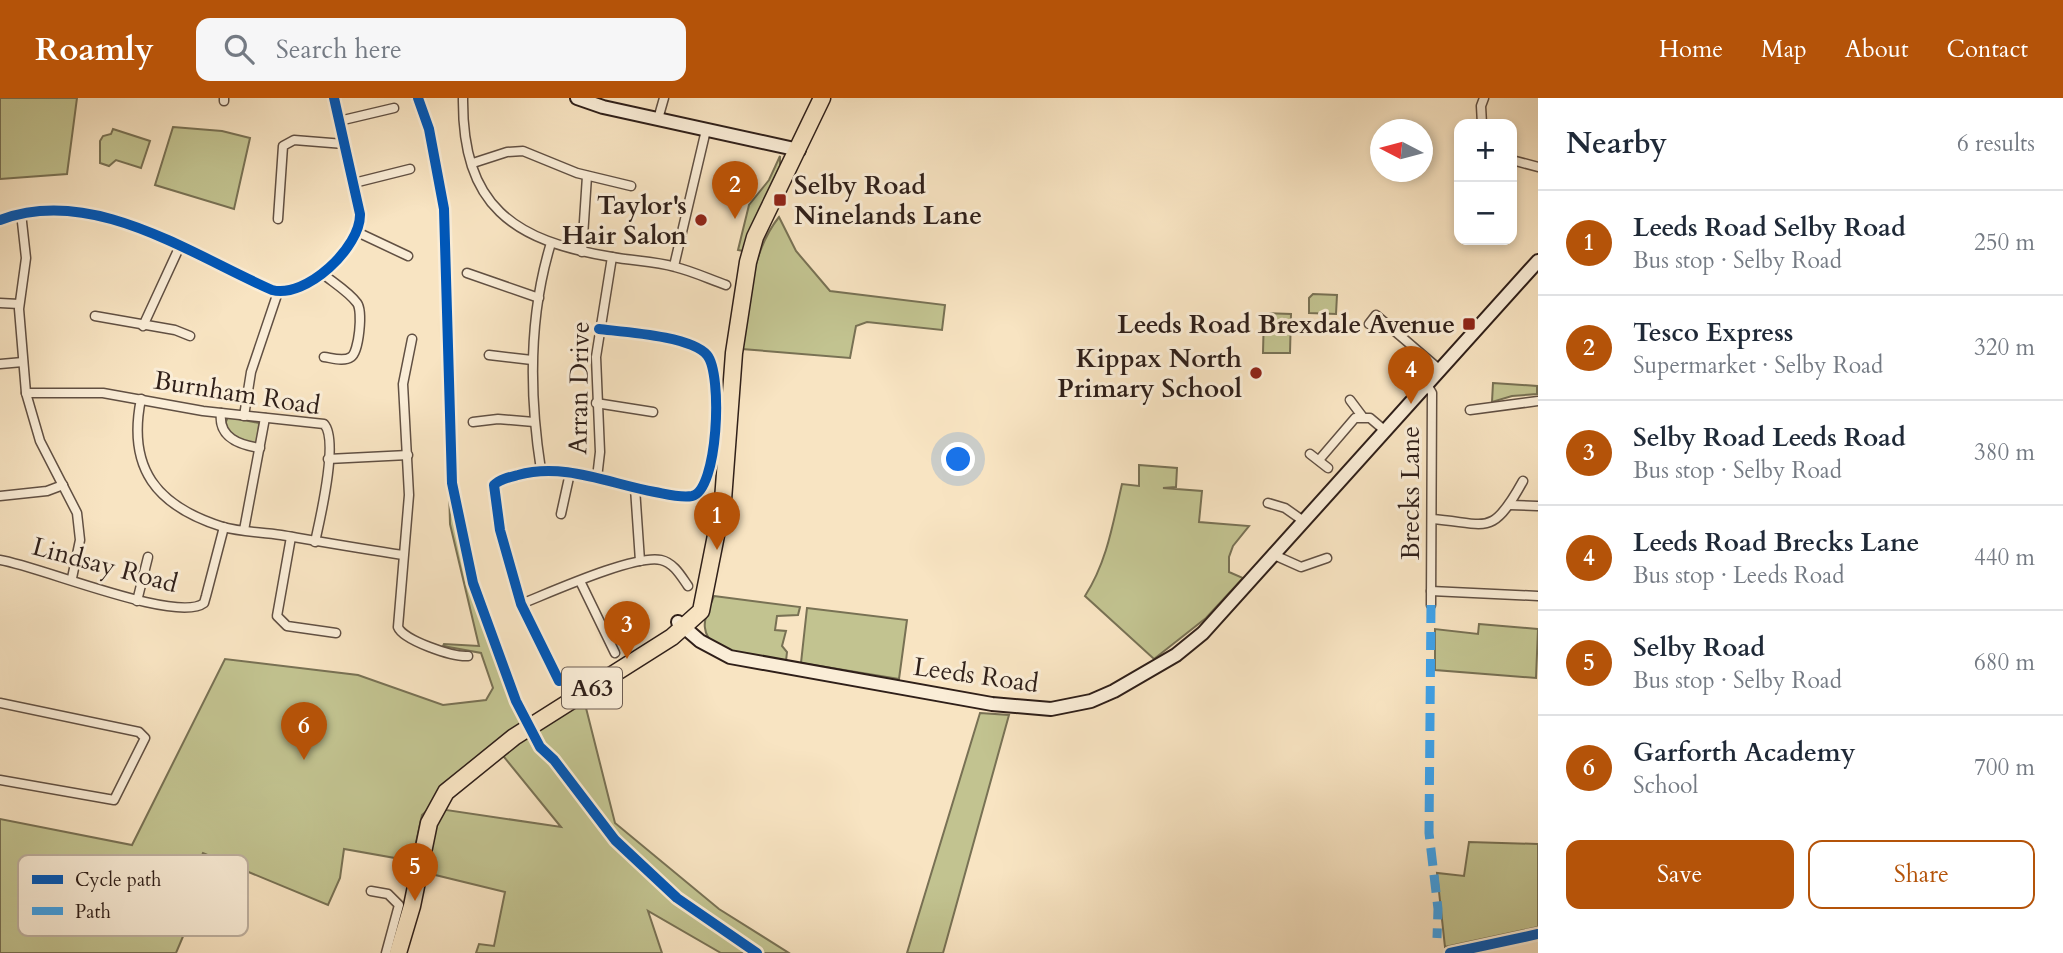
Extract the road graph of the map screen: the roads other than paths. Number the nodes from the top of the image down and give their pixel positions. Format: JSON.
{"nodes":[{"id":1,"x":334,"y":98,"type":"edge"},
{"id":2,"x":463,"y":98,"type":"edge"},
{"id":3,"x":577,"y":98,"type":"edge"},
{"id":4,"x":664,"y":98,"type":"edge"},
{"id":5,"x":822,"y":98,"type":"edge"},
{"id":6,"x":1484,"y":98,"type":"edge"},
{"id":7,"x":394,"y":108,"type":"dead end"},
{"id":8,"x":658,"y":119,"type":"junction"},
{"id":9,"x":1482,"y":119,"type":"edge"},
{"id":10,"x":339,"y":121,"type":"junction"},
{"id":11,"x":706,"y":130,"type":"junction"},
{"id":12,"x":344,"y":144,"type":"junction"},
{"id":13,"x":799,"y":150,"type":"junction"},
{"id":14,"x":1517,"y":161,"type":"edge"},
{"id":15,"x":473,"y":163,"type":"junction"},
{"id":16,"x":1538,"y":167,"type":"edge"},
{"id":17,"x":410,"y":169,"type":"dead end"},
{"id":18,"x":587,"y":176,"type":"junction"},
{"id":19,"x":354,"y":183,"type":"junction"},
{"id":20,"x":631,"y":186,"type":"dead end"},
{"id":21,"x":21,"y":213,"type":"junction"},
{"id":22,"x":278,"y":219,"type":"dead end"},
{"id":23,"x":0,"y":220,"type":"edge"},
{"id":24,"x":357,"y":232,"type":"junction"},
{"id":25,"x":551,"y":243,"type":"junction"},
{"id":26,"x":179,"y":248,"type":"junction"},
{"id":27,"x":582,"y":251,"type":"junction"},
{"id":28,"x":408,"y":256,"type":"dead end"},
{"id":29,"x":612,"y":257,"type":"junction"},
{"id":30,"x":1538,"y":261,"type":"edge"},
{"id":31,"x":674,"y":266,"type":"junction"},
{"id":32,"x":467,"y":273,"type":"dead end"},
{"id":33,"x":323,"y":274,"type":"junction"},
{"id":34,"x":726,"y":285,"type":"dead end"},
{"id":35,"x":278,"y":292,"type":"junction"},
{"id":36,"x":539,"y":298,"type":"junction"},
{"id":37,"x":0,"y":303,"type":"edge"},
{"id":38,"x":19,"y":304,"type":"junction"},
{"id":39,"x":96,"y":316,"type":"dead end"},
{"id":40,"x":1368,"y":324,"type":"dead end"},
{"id":41,"x":143,"y":326,"type":"junction"},
{"id":42,"x":599,"y":329,"type":"junction"},
{"id":43,"x":190,"y":336,"type":"dead end"},
{"id":44,"x":412,"y":339,"type":"dead end"},
{"id":45,"x":489,"y":355,"type":"dead end"},
{"id":46,"x":324,"y":357,"type":"dead end"},
{"id":47,"x":532,"y":360,"type":"junction"},
{"id":48,"x":23,"y":362,"type":"junction"},
{"id":49,"x":0,"y":364,"type":"edge"},
{"id":50,"x":1439,"y":369,"type":"junction"},
{"id":51,"x":1426,"y":383,"type":"junction"},
{"id":52,"x":26,"y":393,"type":"junction"},
{"id":53,"x":141,"y":399,"type":"junction"},
{"id":54,"x":1350,"y":400,"type":"dead end"},
{"id":55,"x":1538,"y":401,"type":"edge"},
{"id":56,"x":596,"y":403,"type":"junction"},
{"id":57,"x":1470,"y":410,"type":"dead end"},
{"id":58,"x":653,"y":412,"type":"dead end"},
{"id":59,"x":221,"y":413,"type":"junction"},
{"id":60,"x":244,"y":416,"type":"junction"},
{"id":61,"x":1362,"y":416,"type":"junction"},
{"id":62,"x":265,"y":418,"type":"junction"},
{"id":63,"x":473,"y":422,"type":"dead end"},
{"id":64,"x":534,"y":422,"type":"junction"},
{"id":65,"x":1383,"y":429,"type":"junction"},
{"id":66,"x":260,"y":448,"type":"junction"},
{"id":67,"x":1310,"y":454,"type":"dead end"},
{"id":68,"x":408,"y":455,"type":"junction"},
{"id":69,"x":328,"y":459,"type":"junction"},
{"id":70,"x":1319,"y":460,"type":"junction"},
{"id":71,"x":1328,"y":468,"type":"dead end"},
{"id":72,"x":541,"y":470,"type":"junction"},
{"id":73,"x":570,"y":473,"type":"junction"},
{"id":74,"x":597,"y":478,"type":"junction"},
{"id":75,"x":1523,"y":481,"type":"dead end"},
{"id":76,"x":63,"y":485,"type":"junction"},
{"id":77,"x":635,"y":488,"type":"junction"},
{"id":78,"x":0,"y":496,"type":"edge"},
{"id":79,"x":1268,"y":503,"type":"dead end"},
{"id":80,"x":1509,"y":505,"type":"junction"},
{"id":81,"x":1537,"y":506,"type":"edge"},
{"id":82,"x":561,"y":514,"type":"dead end"},
{"id":83,"x":1432,"y":519,"type":"junction"},
{"id":84,"x":1302,"y":520,"type":"junction"},
{"id":85,"x":224,"y":527,"type":"junction"},
{"id":86,"x":244,"y":530,"type":"junction"},
{"id":87,"x":290,"y":537,"type":"junction"},
{"id":88,"x":315,"y":542,"type":"junction"},
{"id":89,"x":1272,"y":554,"type":"junction"},
{"id":90,"x":403,"y":555,"type":"junction"},
{"id":91,"x":148,"y":556,"type":"dead end"},
{"id":92,"x":1328,"y":558,"type":"dead end"},
{"id":93,"x":0,"y":560,"type":"edge"},
{"id":94,"x":640,"y":561,"type":"junction"},
{"id":95,"x":72,"y":578,"type":"junction"},
{"id":96,"x":580,"y":581,"type":"junction"},
{"id":97,"x":688,"y":586,"type":"dead end"},
{"id":98,"x":1431,"y":591,"type":"junction"},
{"id":99,"x":1538,"y":596,"type":"edge"},
{"id":100,"x":137,"y":601,"type":"junction"},
{"id":101,"x":521,"y":604,"type":"junction"},
{"id":102,"x":1431,"y":605,"type":"dead end"},
{"id":103,"x":685,"y":622,"type":"junction"},
{"id":104,"x":336,"y":634,"type":"dead end"},
{"id":105,"x":615,"y":653,"type":"dead end"},
{"id":106,"x":467,"y":656,"type":"dead end"},
{"id":107,"x":559,"y":681,"type":"dead end"},
{"id":108,"x":0,"y":703,"type":"edge"},
{"id":109,"x":0,"y":780,"type":"edge"},
{"id":110,"x":371,"y":891,"type":"dead end"},
{"id":111,"x":376,"y":945,"type":"dead end"},
{"id":112,"x":391,"y":951,"type":"edge"}],
"edges":[{"from":1,"to":10,"type":"street"},
{"from":2,"to":15,"type":"street"},
{"from":3,"to":8,"type":"main road"},
{"from":4,"to":8,"type":"street"},
{"from":5,"to":13,"type":"highway","number":"A63"},
{"from":6,"to":9,"type":"street"},
{"from":7,"to":10,"type":"street"},
{"from":8,"to":11,"type":"main road"},
{"from":10,"to":12,"type":"street"},
{"from":11,"to":13,"type":"main road"},
{"from":11,"to":31,"type":"street"},
{"from":12,"to":19,"type":"street"},
{"from":12,"to":22,"type":"street"},
{"from":13,"to":103,"type":"highway","number":"A63"},
{"from":14,"to":16,"type":"street"},
{"from":15,"to":18,"type":"street"},
{"from":15,"to":25,"type":"street"},
{"from":17,"to":19,"type":"street"},
{"from":18,"to":20,"type":"street"},
{"from":18,"to":27,"type":"street"},
{"from":19,"to":24,"type":"street"},
{"from":21,"to":23,"type":"street"},
{"from":21,"to":26,"type":"street"},
{"from":21,"to":38,"type":"street"},
{"from":24,"to":28,"type":"street"},
{"from":24,"to":33,"type":"street"},
{"from":25,"to":27,"type":"street"},
{"from":25,"to":36,"type":"street"},
{"from":26,"to":35,"type":"street"},
{"from":26,"to":41,"type":"street"},
{"from":27,"to":29,"type":"street"},
{"from":29,"to":31,"type":"street"},
{"from":29,"to":42,"type":"street","name":"Arran Drive"},
{"from":30,"to":50,"type":"main road","name":"Leeds Road"},
{"from":31,"to":34,"type":"street"},
{"from":32,"to":36,"type":"street"},
{"from":33,"to":35,"type":"street"},
{"from":33,"to":46,"type":"street"},
{"from":35,"to":60,"type":"street"},
{"from":36,"to":47,"type":"street"},
{"from":37,"to":38,"type":"street"},
{"from":38,"to":48,"type":"street"},
{"from":39,"to":41,"type":"street"},
{"from":40,"to":50,"type":"street"},
{"from":41,"to":43,"type":"street"},
{"from":42,"to":56,"type":"street","name":"Arran Drive"},
{"from":42,"to":77,"type":"street"},
{"from":44,"to":68,"type":"street"},
{"from":45,"to":47,"type":"street"},
{"from":47,"to":64,"type":"street"},
{"from":48,"to":49,"type":"street"},
{"from":48,"to":52,"type":"street"},
{"from":50,"to":51,"type":"main road","name":"Leeds Road"},
{"from":51,"to":65,"type":"main road","name":"Leeds Road"},
{"from":51,"to":83,"type":"street","name":"Brecks Lane"},
{"from":52,"to":53,"type":"street","name":"Burnham Road"},
{"from":52,"to":76,"type":"street"},
{"from":53,"to":59,"type":"street","name":"Burnham Road"},
{"from":53,"to":85,"type":"street"},
{"from":54,"to":61,"type":"street"},
{"from":55,"to":57,"type":"street"},
{"from":56,"to":58,"type":"street"},
{"from":56,"to":74,"type":"street","name":"Arran Drive"},
{"from":59,"to":60,"type":"street","name":"Burnham Road"},
{"from":59,"to":66,"type":"street"},
{"from":60,"to":62,"type":"street","name":"Burnham Road"},
{"from":61,"to":65,"type":"street"},
{"from":61,"to":70,"type":"street"},
{"from":62,"to":66,"type":"street"},
{"from":62,"to":69,"type":"street","name":"Burnham Road"},
{"from":63,"to":64,"type":"street"},
{"from":64,"to":72,"type":"street"},
{"from":65,"to":84,"type":"main road","name":"Leeds Road"},
{"from":66,"to":86,"type":"street"},
{"from":67,"to":70,"type":"street"},
{"from":68,"to":69,"type":"street"},
{"from":68,"to":90,"type":"street"},
{"from":69,"to":88,"type":"street","name":"Burnham Road"},
{"from":70,"to":71,"type":"street"},
{"from":72,"to":73,"type":"street"},
{"from":72,"to":101,"type":"street"},
{"from":73,"to":74,"type":"street"},
{"from":73,"to":82,"type":"street"},
{"from":74,"to":77,"type":"street"},
{"from":75,"to":80,"type":"street"},
{"from":76,"to":78,"type":"street"},
{"from":76,"to":95,"type":"street"},
{"from":77,"to":94,"type":"street"},
{"from":79,"to":84,"type":"street"},
{"from":80,"to":81,"type":"street"},
{"from":80,"to":83,"type":"street"},
{"from":83,"to":98,"type":"street","name":"Brecks Lane"},
{"from":84,"to":89,"type":"main road","name":"Leeds Road"},
{"from":85,"to":86,"type":"street"},
{"from":85,"to":100,"type":"street","name":"Lindsay Road"},
{"from":86,"to":87,"type":"street"},
{"from":87,"to":88,"type":"street"},
{"from":87,"to":104,"type":"street"},
{"from":88,"to":90,"type":"street"},
{"from":89,"to":92,"type":"street"},
{"from":89,"to":103,"type":"main road","name":"Leeds Road"},
{"from":90,"to":106,"type":"street"},
{"from":91,"to":100,"type":"street"},
{"from":93,"to":95,"type":"street","name":"Lindsay Road"},
{"from":94,"to":96,"type":"street"},
{"from":94,"to":97,"type":"street"},
{"from":95,"to":100,"type":"street","name":"Lindsay Road"},
{"from":96,"to":101,"type":"street"},
{"from":96,"to":105,"type":"street"},
{"from":98,"to":99,"type":"street"},
{"from":98,"to":102,"type":"street","name":"Brecks Lane"},
{"from":101,"to":107,"type":"street"},
{"from":103,"to":112,"type":"highway","number":"A63"},
{"from":108,"to":109,"type":"street"},
{"from":110,"to":112,"type":"street"},
{"from":111,"to":112,"type":"street"}]}
